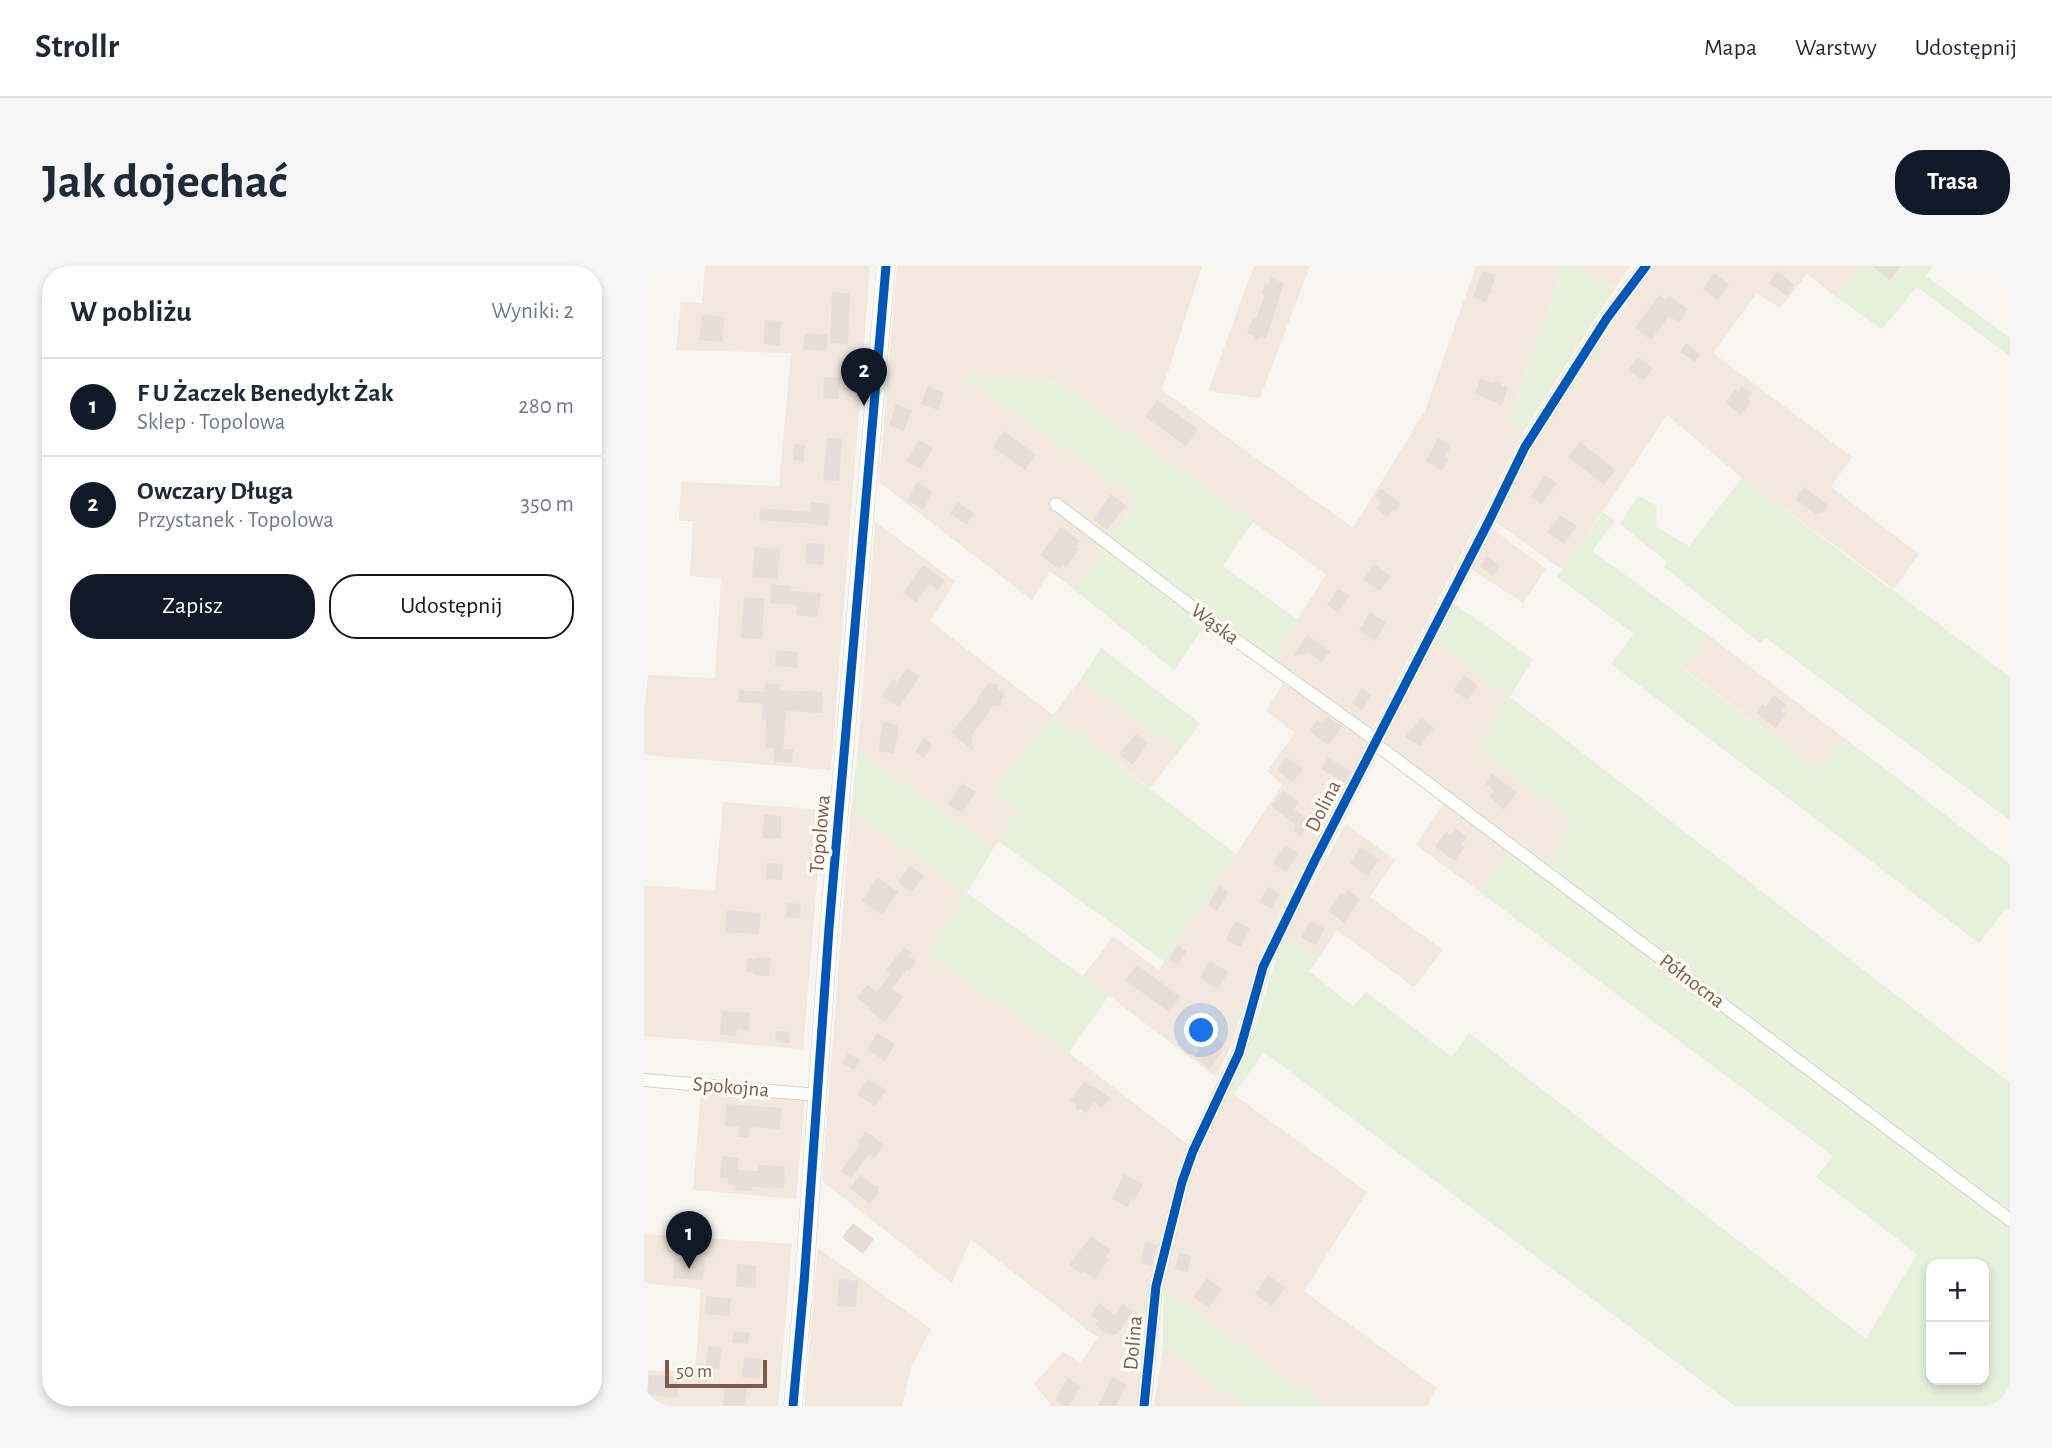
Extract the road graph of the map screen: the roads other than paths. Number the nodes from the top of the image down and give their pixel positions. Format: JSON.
{"nodes":[{"id":1,"x":886,"y":266,"type":"edge"},
{"id":2,"x":1646,"y":266,"type":"edge"},
{"id":3,"x":1056,"y":504,"type":"dead end"},
{"id":4,"x":1375,"y":741,"type":"junction"},
{"id":5,"x":644,"y":1080,"type":"edge"},
{"id":6,"x":818,"y":1095,"type":"junction"},
{"id":7,"x":2010,"y":1220,"type":"edge"},
{"id":8,"x":793,"y":1406,"type":"edge"},
{"id":9,"x":1144,"y":1406,"type":"edge"}],
"edges":[{"from":1,"to":6,"type":"street","name":"Topolowa"},
{"from":2,"to":4,"type":"street","name":"Dolina"},
{"from":3,"to":4,"type":"street","name":"Wąska"},
{"from":4,"to":7,"type":"street","name":"Północna"},
{"from":4,"to":9,"type":"street","name":"Dolina"},
{"from":5,"to":6,"type":"street","name":"Spokojna"},
{"from":6,"to":8,"type":"street","name":"Topolowa"}]}
